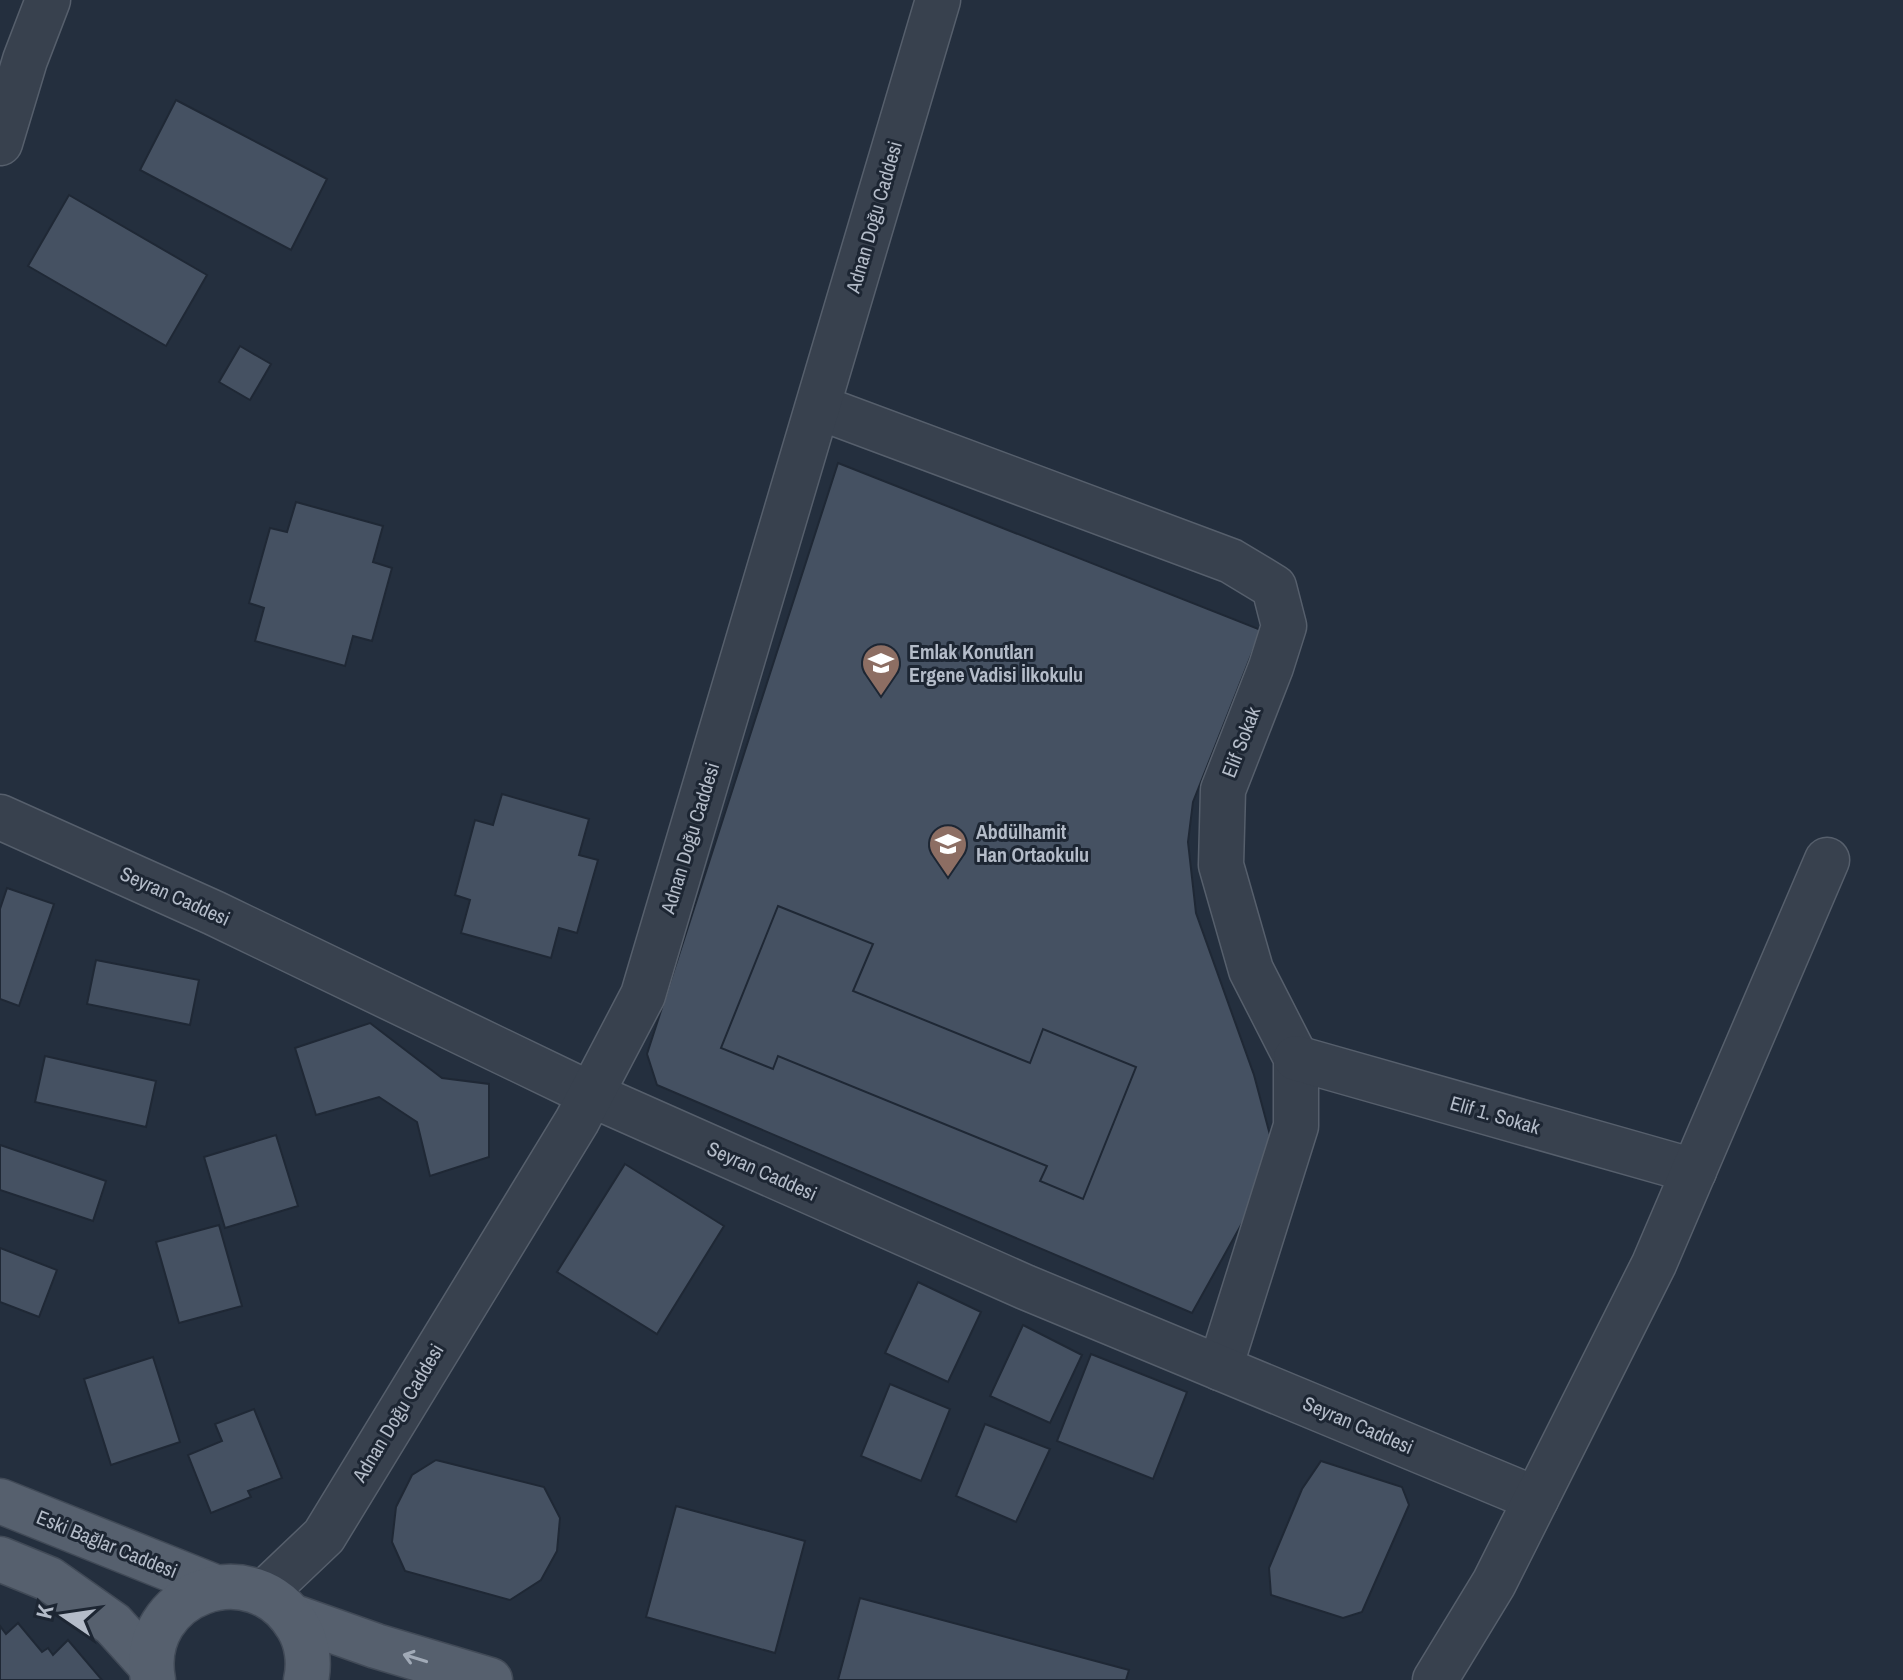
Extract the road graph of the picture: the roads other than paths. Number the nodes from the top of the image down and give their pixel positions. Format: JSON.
{"nodes":[{"id":1,"x":48,"y":0,"type":"edge"},
{"id":2,"x":938,"y":0,"type":"edge"},
{"id":3,"x":13,"y":48,"type":"edge"},
{"id":4,"x":0,"y":143,"type":"edge"},
{"id":5,"x":818,"y":407,"type":"junction"},
{"id":6,"x":0,"y":817,"type":"edge"},
{"id":7,"x":1827,"y":860,"type":"dead end"},
{"id":8,"x":1296,"y":1058,"type":"junction"},
{"id":9,"x":590,"y":1094,"type":"junction"},
{"id":10,"x":1694,"y":1171,"type":"junction"},
{"id":11,"x":1220,"y":1368,"type":"junction"},
{"id":12,"x":1536,"y":1499,"type":"junction"},
{"id":13,"x":0,"y":1501,"type":"edge"},
{"id":14,"x":0,"y":1559,"type":"edge"},
{"id":15,"x":215,"y":1587,"type":"junction"},
{"id":16,"x":278,"y":1605,"type":"junction"},
{"id":17,"x":152,"y":1673,"type":"edge"},
{"id":18,"x":306,"y":1680,"type":"edge"},
{"id":19,"x":490,"y":1680,"type":"edge"},
{"id":20,"x":1435,"y":1680,"type":"edge"}],
"edges":[{"from":1,"to":3,"type":"street"},
{"from":2,"to":5,"type":"street","name":"Adnan Doğu Caddesi"},
{"from":3,"to":4,"type":"street"},
{"from":5,"to":8,"type":"street","name":"Elif Sokak"},
{"from":5,"to":9,"type":"street","name":"Adnan Doğu Caddesi"},
{"from":6,"to":9,"type":"street","name":"Seyran Caddesi"},
{"from":7,"to":10,"type":"street"},
{"from":8,"to":10,"type":"street","name":"Elif 1. Sokak"},
{"from":8,"to":11,"type":"street","name":"Elif Sokak"},
{"from":9,"to":11,"type":"street","name":"Seyran Caddesi"},
{"from":9,"to":16,"type":"street","name":"Adnan Doğu Caddesi"},
{"from":10,"to":12,"type":"street"},
{"from":11,"to":12,"type":"street","name":"Seyran Caddesi"},
{"from":12,"to":20,"type":"street"},
{"from":13,"to":15,"type":"main road","name":"Eski Bağlar Caddesi"},
{"from":14,"to":17,"type":"main road"},
{"from":15,"to":16,"type":"main road"},
{"from":15,"to":17,"type":"main road"},
{"from":16,"to":18,"type":"main road"},
{"from":19,"to":16,"type":"main road","one_way":true}]}
